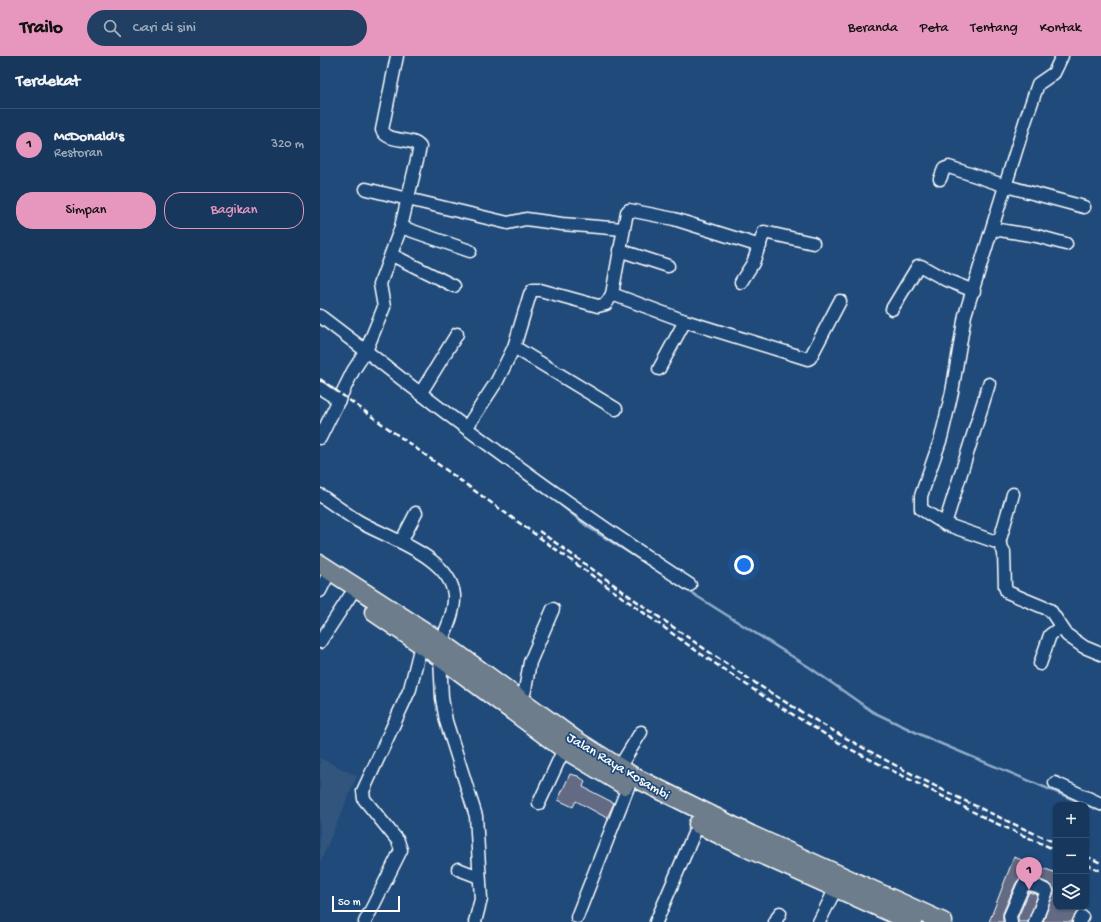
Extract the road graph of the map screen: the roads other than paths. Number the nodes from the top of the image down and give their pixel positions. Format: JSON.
{"nodes":[{"id":1,"x":397,"y":56,"type":"edge"},
{"id":2,"x":1062,"y":56,"type":"edge"},
{"id":3,"x":940,"y":179,"type":"dead end"},
{"id":4,"x":1006,"y":186,"type":"junction"},
{"id":5,"x":366,"y":189,"type":"dead end"},
{"id":6,"x":409,"y":198,"type":"junction"},
{"id":7,"x":1084,"y":207,"type":"dead end"},
{"id":8,"x":401,"y":227,"type":"junction"},
{"id":9,"x":993,"y":228,"type":"junction"},
{"id":10,"x":623,"y":229,"type":"junction"},
{"id":11,"x":813,"y":243,"type":"dead end"},
{"id":12,"x":1066,"y":244,"type":"dead end"},
{"id":13,"x":760,"y":246,"type":"junction"},
{"id":14,"x":470,"y":250,"type":"dead end"},
{"id":15,"x":619,"y":250,"type":"junction"},
{"id":16,"x":392,"y":255,"type":"junction"},
{"id":17,"x":668,"y":266,"type":"dead end"},
{"id":18,"x":741,"y":282,"type":"dead end"},
{"id":19,"x":454,"y":286,"type":"dead end"},
{"id":20,"x":974,"y":291,"type":"junction"},
{"id":21,"x":612,"y":294,"type":"junction"},
{"id":22,"x":840,"y":301,"type":"dead end"},
{"id":23,"x":892,"y":309,"type":"dead end"},
{"id":24,"x":320,"y":316,"type":"edge"},
{"id":25,"x":685,"y":321,"type":"junction"},
{"id":26,"x":457,"y":334,"type":"dead end"},
{"id":27,"x":514,"y":347,"type":"junction"},
{"id":28,"x":365,"y":353,"type":"junction"},
{"id":29,"x":659,"y":369,"type":"dead end"},
{"id":30,"x":989,"y":384,"type":"dead end"},
{"id":31,"x":320,"y":388,"type":"edge"},
{"id":32,"x":420,"y":394,"type":"junction"},
{"id":33,"x":339,"y":400,"type":"junction"},
{"id":34,"x":616,"y":409,"type":"dead end"},
{"id":35,"x":467,"y":427,"type":"junction"},
{"id":36,"x":320,"y":438,"type":"edge"},
{"id":37,"x":1013,"y":494,"type":"dead end"},
{"id":38,"x":320,"y":495,"type":"edge"},
{"id":39,"x":416,"y":513,"type":"dead end"},
{"id":40,"x":945,"y":524,"type":"junction"},
{"id":41,"x":401,"y":542,"type":"junction"},
{"id":42,"x":999,"y":543,"type":"junction"},
{"id":43,"x":321,"y":578,"type":"edge"},
{"id":44,"x":690,"y":585,"type":"dead end"},
{"id":45,"x":350,"y":596,"type":"junction"},
{"id":46,"x":553,"y":609,"type":"dead end"},
{"id":47,"x":1061,"y":627,"type":"junction"},
{"id":48,"x":320,"y":642,"type":"edge"},
{"id":49,"x":421,"y":645,"type":"junction"},
{"id":50,"x":440,"y":650,"type":"junction"},
{"id":51,"x":1101,"y":654,"type":"edge"},
{"id":52,"x":1040,"y":664,"type":"dead end"},
{"id":53,"x":520,"y":702,"type":"junction"},
{"id":54,"x":641,"y":732,"type":"dead end"},
{"id":55,"x":564,"y":749,"type":"junction"},
{"id":56,"x":619,"y":768,"type":"junction"},
{"id":57,"x":1054,"y":783,"type":"dead end"},
{"id":58,"x":628,"y":787,"type":"junction"},
{"id":59,"x":539,"y":803,"type":"dead end"},
{"id":60,"x":1101,"y":804,"type":"edge"},
{"id":61,"x":698,"y":824,"type":"junction"},
{"id":62,"x":458,"y":869,"type":"dead end"},
{"id":63,"x":479,"y":877,"type":"junction"},
{"id":64,"x":836,"y":888,"type":"junction"},
{"id":65,"x":577,"y":917,"type":"dead end"},
{"id":66,"x":1012,"y":921,"type":"edge"},
{"id":67,"x":365,"y":922,"type":"edge"},
{"id":68,"x":475,"y":922,"type":"edge"},
{"id":69,"x":656,"y":922,"type":"edge"},
{"id":70,"x":819,"y":922,"type":"edge"},
{"id":71,"x":912,"y":922,"type":"edge"},
{"id":72,"x":943,"y":922,"type":"edge"},
{"id":73,"x":1035,"y":922,"type":"edge"}],
"edges":[{"from":1,"to":6,"type":"street"},
{"from":2,"to":4,"type":"street"},
{"from":3,"to":4,"type":"street"},
{"from":4,"to":7,"type":"street"},
{"from":4,"to":9,"type":"street"},
{"from":5,"to":6,"type":"street"},
{"from":6,"to":8,"type":"street"},
{"from":6,"to":10,"type":"street"},
{"from":8,"to":14,"type":"street"},
{"from":8,"to":16,"type":"street"},
{"from":9,"to":12,"type":"street"},
{"from":9,"to":20,"type":"street"},
{"from":10,"to":13,"type":"street"},
{"from":10,"to":15,"type":"street"},
{"from":11,"to":13,"type":"street"},
{"from":13,"to":18,"type":"street"},
{"from":15,"to":17,"type":"street"},
{"from":15,"to":21,"type":"street"},
{"from":16,"to":19,"type":"street"},
{"from":16,"to":28,"type":"street"},
{"from":20,"to":23,"type":"street"},
{"from":20,"to":40,"type":"street"},
{"from":21,"to":25,"type":"street"},
{"from":21,"to":27,"type":"street"},
{"from":22,"to":25,"type":"street"},
{"from":24,"to":28,"type":"street"},
{"from":25,"to":29,"type":"street"},
{"from":26,"to":32,"type":"street"},
{"from":27,"to":34,"type":"street"},
{"from":27,"to":35,"type":"street"},
{"from":28,"to":32,"type":"street"},
{"from":28,"to":33,"type":"street"},
{"from":30,"to":40,"type":"street"},
{"from":31,"to":33,"type":"street"},
{"from":32,"to":35,"type":"street"},
{"from":33,"to":36,"type":"street"},
{"from":35,"to":44,"type":"street"},
{"from":37,"to":42,"type":"street"},
{"from":38,"to":41,"type":"street"},
{"from":39,"to":41,"type":"street"},
{"from":40,"to":42,"type":"street"},
{"from":41,"to":50,"type":"street"},
{"from":42,"to":47,"type":"street"},
{"from":43,"to":45,"type":"highway","name":"Jalan Raya Kosambi"},
{"from":43,"to":50,"type":"highway","name":"Jalan Raya Kosambi"},
{"from":45,"to":48,"type":"street"},
{"from":45,"to":49,"type":"highway","name":"Jalan Raya Kosambi"},
{"from":46,"to":53,"type":"street"},
{"from":47,"to":51,"type":"street"},
{"from":47,"to":52,"type":"street"},
{"from":49,"to":50,"type":"highway","name":"Jalan Raya Kosambi"},
{"from":49,"to":67,"type":"street"},
{"from":50,"to":53,"type":"highway","name":"Jalan Raya Kosambi"},
{"from":50,"to":55,"type":"highway","name":"Jalan Raya Kosambi"},
{"from":50,"to":63,"type":"street"},
{"from":53,"to":56,"type":"highway","name":"Jalan Raya Kosambi"},
{"from":54,"to":56,"type":"street"},
{"from":55,"to":58,"type":"highway","name":"Jalan Raya Kosambi"},
{"from":55,"to":59,"type":"street"},
{"from":56,"to":72,"type":"highway","name":"Jalan Raya Kosambi"},
{"from":57,"to":60,"type":"street"},
{"from":58,"to":61,"type":"highway","name":"Jalan Raya Kosambi"},
{"from":58,"to":65,"type":"street"},
{"from":61,"to":64,"type":"highway","name":"Jalan Raya Kosambi"},
{"from":61,"to":69,"type":"street"},
{"from":62,"to":63,"type":"street"},
{"from":63,"to":68,"type":"street"},
{"from":64,"to":70,"type":"street"},
{"from":64,"to":71,"type":"highway","name":"Jalan Raya Kosambi"},
{"from":66,"to":73,"type":"street"}]}
